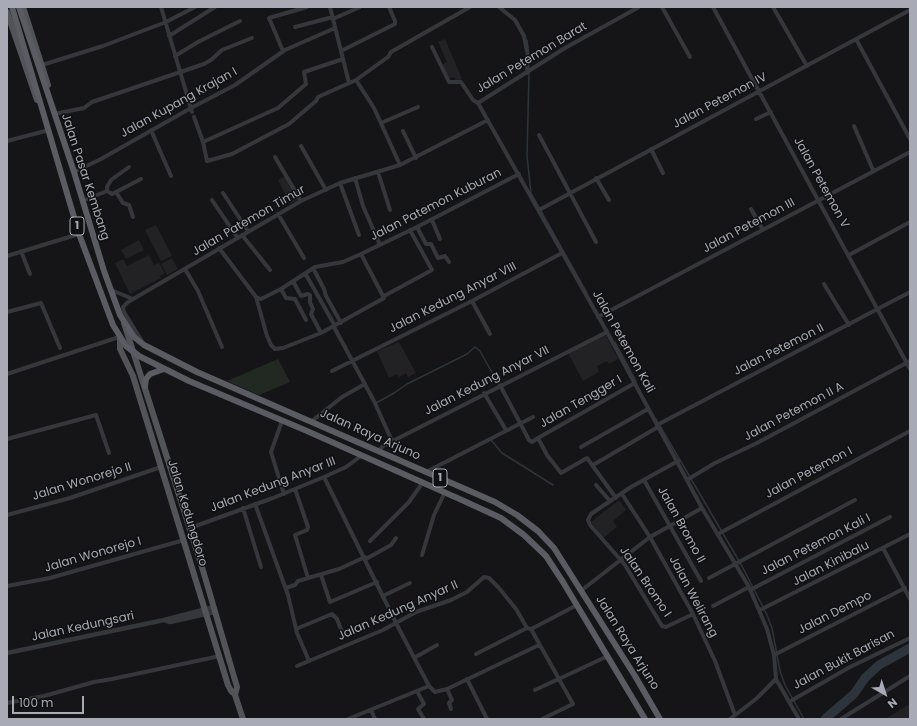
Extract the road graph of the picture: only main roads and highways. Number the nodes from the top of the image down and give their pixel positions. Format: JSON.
{"nodes":[{"id":1,"x":12,"y":7,"type":"edge"},
{"id":2,"x":19,"y":7,"type":"edge"},
{"id":3,"x":23,"y":7,"type":"edge"},
{"id":4,"x":7,"y":12,"type":"edge"},
{"id":5,"x":32,"y":61,"type":"junction"},
{"id":6,"x":51,"y":107,"type":"junction"},
{"id":7,"x":43,"y":110,"type":"junction"},
{"id":8,"x":124,"y":321,"type":"junction"},
{"id":9,"x":120,"y":337,"type":"junction"},
{"id":10,"x":133,"y":352,"type":"junction"},
{"id":11,"x":164,"y":369,"type":"junction"},
{"id":12,"x":145,"y":386,"type":"junction"},
{"id":13,"x":312,"y":421,"type":"junction"},
{"id":14,"x":298,"y":427,"type":"junction"},
{"id":15,"x":312,"y":433,"type":"junction"},
{"id":16,"x":625,"y":660,"type":"junction"},
{"id":17,"x":629,"y":666,"type":"junction"},
{"id":18,"x":616,"y":670,"type":"junction"},
{"id":19,"x":235,"y":694,"type":"junction"},
{"id":20,"x":243,"y":719,"type":"edge"},
{"id":21,"x":645,"y":719,"type":"edge"},
{"id":22,"x":660,"y":719,"type":"edge"}],
"edges":[{"from":1,"to":5,"type":"highway","number":"1"},
{"from":2,"to":5,"type":"highway","number":"1"},
{"from":3,"to":6,"type":"main road","name":"Jalan Pasar Kembang"},
{"from":4,"to":7,"type":"main road","name":"Jalan Pasar Kembang"},
{"from":5,"to":6,"type":"highway","number":"1"},
{"from":5,"to":7,"type":"highway","number":"1"},
{"from":6,"to":8,"type":"highway","name":"Jalan Pasar Kembang","number":"1"},
{"from":7,"to":9,"type":"highway","name":"Jalan Pasar Kembang","number":"1"},
{"from":8,"to":10,"type":"main road","name":"Jalan Pasar Kembang"},
{"from":8,"to":13,"type":"highway","name":"Jalan Raya Arjuno","number":"1"},
{"from":9,"to":10,"type":"highway","name":"Jalan Raya Arjuno","number":"1"},
{"from":9,"to":19,"type":"main road","name":"Jalan Kedungdoro"},
{"from":10,"to":11,"type":"highway","name":"Jalan Raya Arjuno","number":"1"},
{"from":10,"to":12,"type":"main road","name":"Jalan Kedungdoro"},
{"from":11,"to":12,"type":"highway"},
{"from":11,"to":14,"type":"highway","name":"Jalan Raya Arjuno","number":"1"},
{"from":12,"to":19,"type":"main road","name":"Jalan Kedungdoro"},
{"from":13,"to":14,"type":"highway"},
{"from":13,"to":15,"type":"highway"},
{"from":13,"to":16,"type":"highway","name":"Jalan Raya Arjuno","number":"1"},
{"from":14,"to":15,"type":"highway","name":"Jalan Raya Arjuno","number":"1"},
{"from":15,"to":18,"type":"highway","name":"Jalan Raya Arjuno","number":"1"},
{"from":16,"to":17,"type":"highway","name":"Jalan Raya Arjuno","number":"1"},
{"from":16,"to":18,"type":"highway"},
{"from":17,"to":18,"type":"highway"},
{"from":17,"to":22,"type":"highway","name":"Jalan Raya Arjuno","number":"1"},
{"from":18,"to":21,"type":"highway","name":"Jalan Raya Arjuno","number":"1"},
{"from":19,"to":20,"type":"main road","name":"Jalan Kedungdoro"}]}
